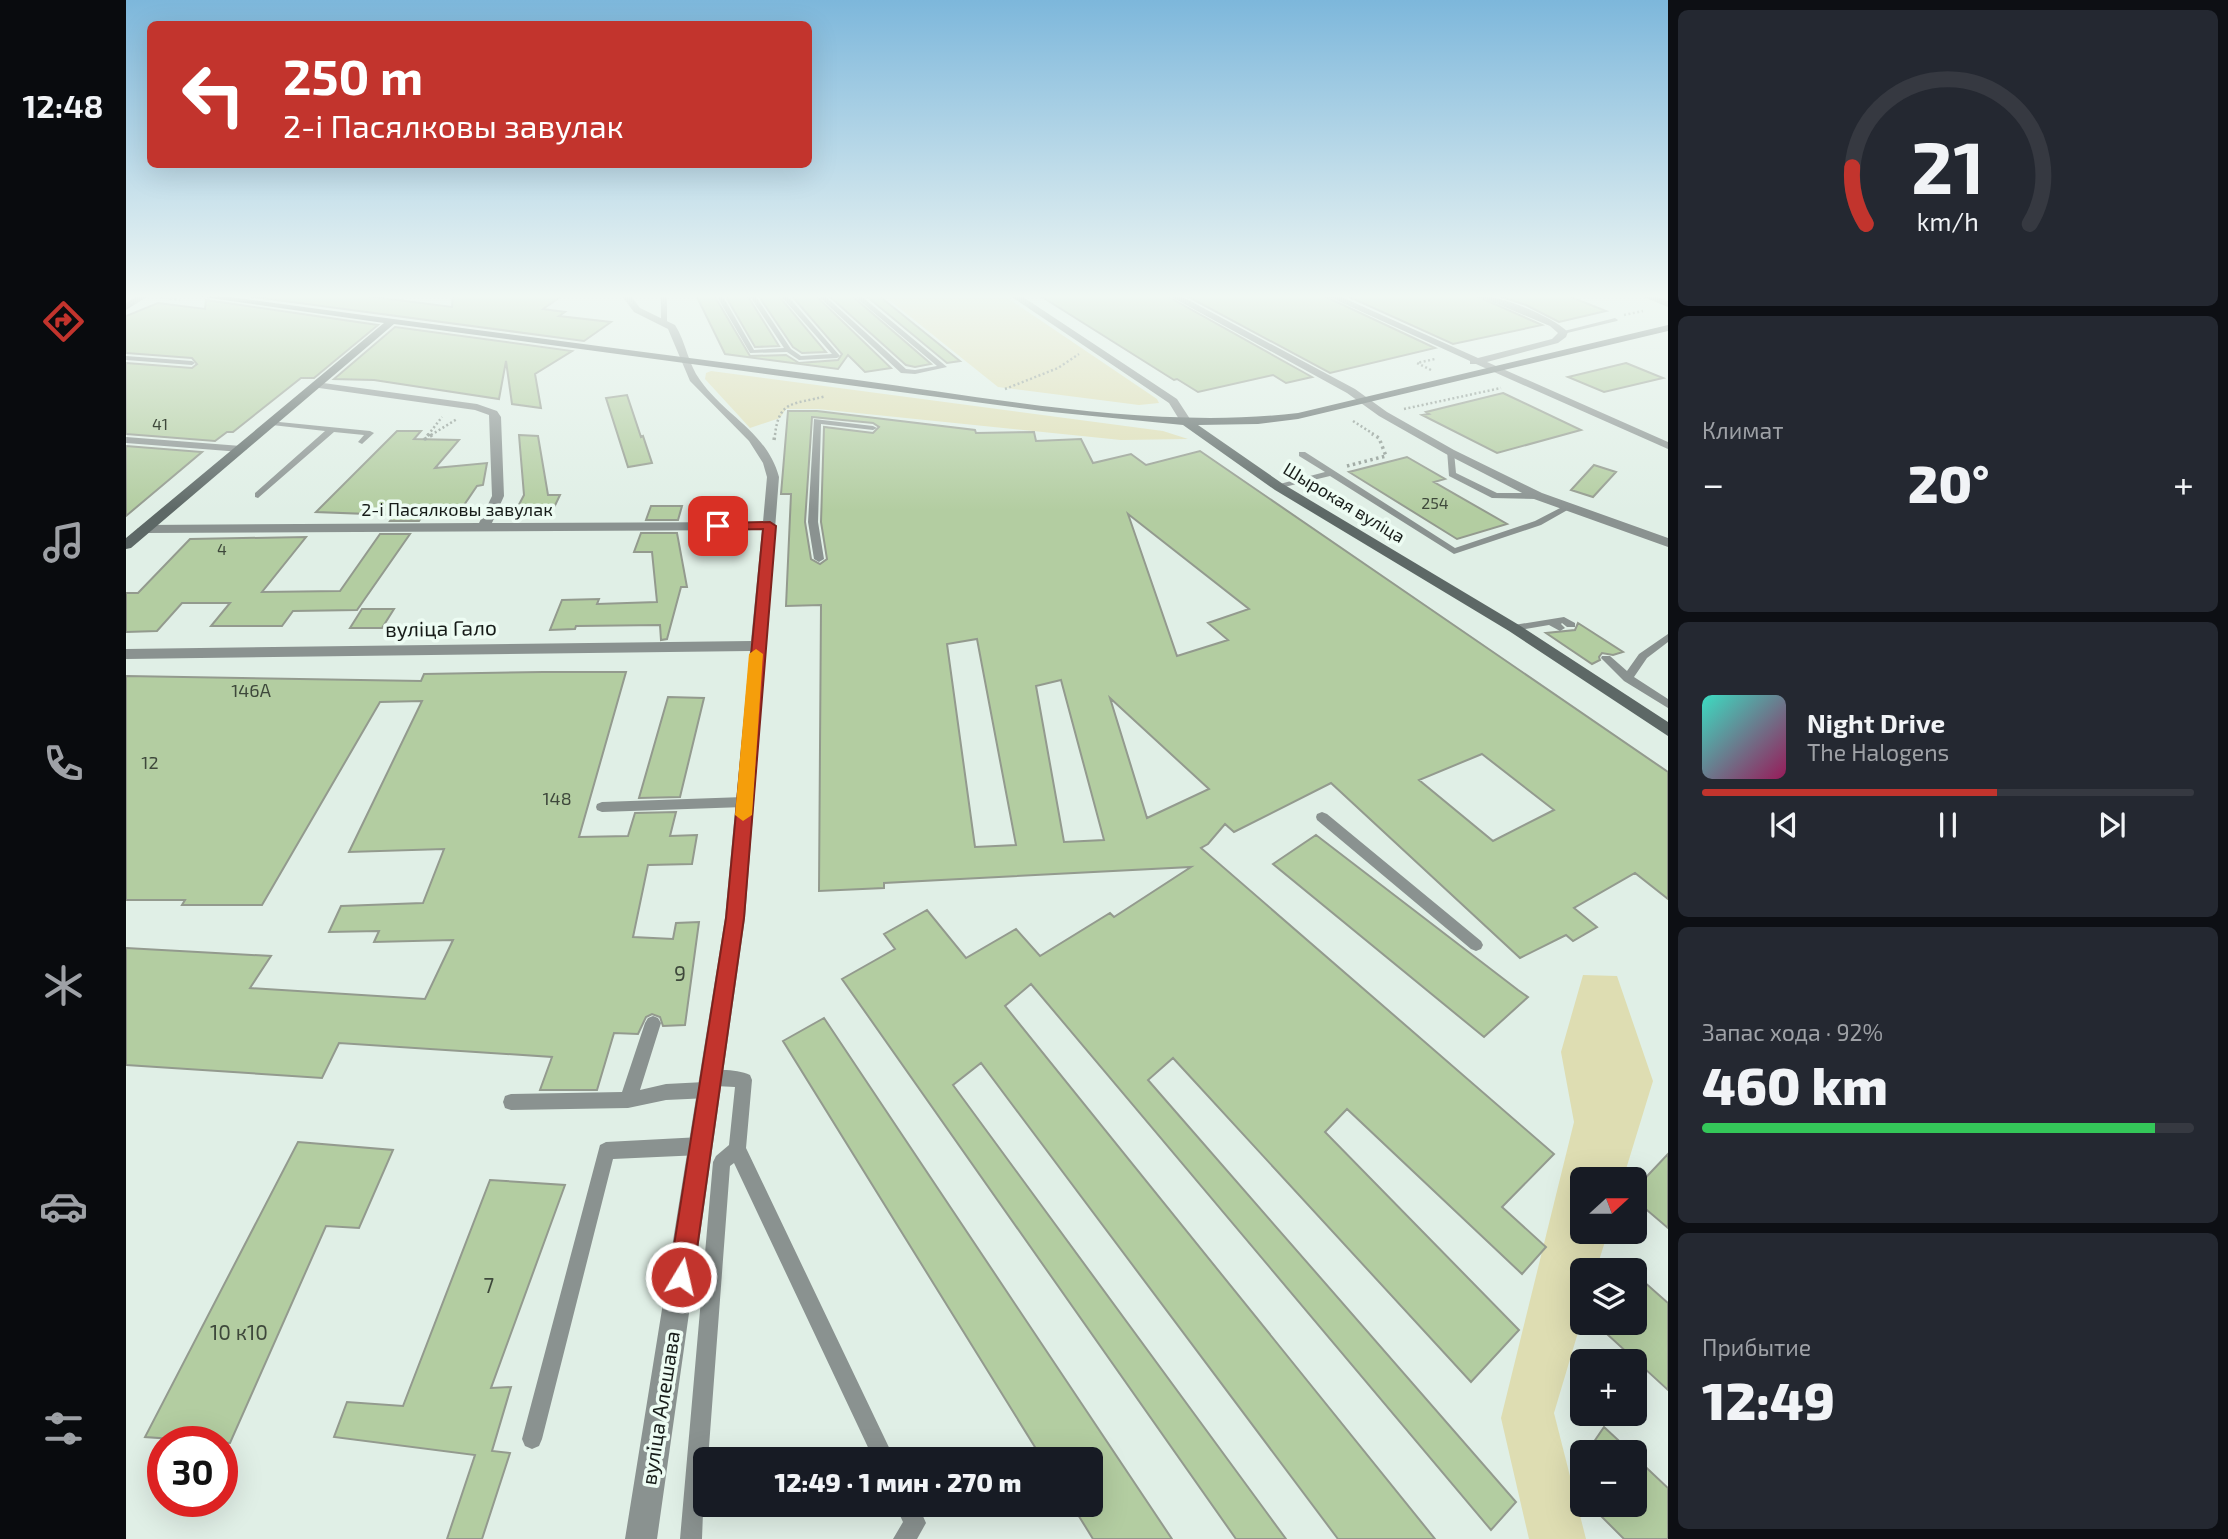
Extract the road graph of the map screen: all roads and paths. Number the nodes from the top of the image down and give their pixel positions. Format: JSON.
{"nodes":[{"id":1,"x":338,"y":367,"type":"edge"},
{"id":2,"x":688,"y":367,"type":"edge"},
{"id":3,"x":735,"y":367,"type":"edge"},
{"id":4,"x":899,"y":367,"type":"edge"},
{"id":5,"x":943,"y":367,"type":"edge"},
{"id":6,"x":1060,"y":367,"type":"edge"},
{"id":7,"x":1121,"y":367,"type":"edge"},
{"id":8,"x":1302,"y":367,"type":"edge"},
{"id":9,"x":1486,"y":367,"type":"edge"},
{"id":10,"x":1507,"y":367,"type":"edge"},
{"id":11,"x":1494,"y":370,"type":"junction"},
{"id":12,"x":316,"y":385,"type":"junction"},
{"id":13,"x":994,"y":392,"type":"dead end"},
{"id":14,"x":827,"y":396,"type":"dead end"},
{"id":15,"x":1365,"y":401,"type":"junction"},
{"id":16,"x":1258,"y":421,"type":"junction"},
{"id":17,"x":1353,"y":421,"type":"dead end"},
{"id":18,"x":1186,"y":422,"type":"junction"},
{"id":19,"x":272,"y":423,"type":"junction"},
{"id":20,"x":873,"y":428,"type":"dead end"},
{"id":21,"x":332,"y":429,"type":"junction"},
{"id":22,"x":126,"y":440,"type":"edge"},
{"id":23,"x":362,"y":442,"type":"dead end"},
{"id":24,"x":1668,"y":446,"type":"edge"},
{"id":25,"x":241,"y":449,"type":"junction"},
{"id":26,"x":1450,"y":452,"type":"junction"},
{"id":27,"x":1301,"y":454,"type":"dead end"},
{"id":28,"x":772,"y":468,"type":"junction"},
{"id":29,"x":1250,"y":468,"type":"junction"},
{"id":30,"x":1331,"y":473,"type":"junction"},
{"id":31,"x":1279,"y":487,"type":"junction"},
{"id":32,"x":258,"y":495,"type":"dead end"},
{"id":33,"x":1538,"y":496,"type":"junction"},
{"id":34,"x":1567,"y":508,"type":"junction"},
{"id":35,"x":770,"y":526,"type":"junction"},
{"id":36,"x":482,"y":528,"type":"junction"},
{"id":37,"x":144,"y":529,"type":"junction"},
{"id":38,"x":1668,"y":542,"type":"edge"},
{"id":39,"x":126,"y":545,"type":"edge"},
{"id":40,"x":818,"y":559,"type":"dead end"},
{"id":41,"x":1554,"y":626,"type":"dead end"},
{"id":42,"x":1514,"y":628,"type":"junction"},
{"id":43,"x":1668,"y":637,"type":"edge"},
{"id":44,"x":757,"y":646,"type":"junction"},
{"id":45,"x":126,"y":654,"type":"edge"},
{"id":46,"x":1607,"y":658,"type":"dead end"},
{"id":47,"x":1628,"y":678,"type":"junction"},
{"id":48,"x":1668,"y":704,"type":"edge"},
{"id":49,"x":1668,"y":730,"type":"edge"},
{"id":50,"x":744,"y":802,"type":"junction"},
{"id":51,"x":602,"y":807,"type":"dead end"},
{"id":52,"x":1322,"y":817,"type":"dead end"},
{"id":53,"x":1476,"y":945,"type":"dead end"},
{"id":54,"x":653,"y":1023,"type":"dead end"},
{"id":55,"x":710,"y":1084,"type":"junction"},
{"id":56,"x":628,"y":1100,"type":"junction"},
{"id":57,"x":510,"y":1102,"type":"dead end"},
{"id":58,"x":701,"y":1146,"type":"junction"},
{"id":59,"x":737,"y":1149,"type":"junction"},
{"id":60,"x":532,"y":1439,"type":"dead end"},
{"id":61,"x":879,"y":1447,"type":"edge"},
{"id":62,"x":912,"y":1517,"type":"edge"},
{"id":63,"x":641,"y":1539,"type":"edge"},
{"id":64,"x":691,"y":1539,"type":"edge"},
{"id":65,"x":904,"y":1539,"type":"edge"}],
"edges":[{"from":1,"to":12,"type":"main road"},
{"from":2,"to":28,"type":"street"},
{"from":3,"to":18,"type":"main road"},
{"from":4,"to":5,"type":"lane"},
{"from":6,"to":13,"type":"path"},
{"from":7,"to":18,"type":"street","name":"Шырокая вуліца"},
{"from":8,"to":15,"type":"street"},
{"from":9,"to":11,"type":"street"},
{"from":10,"to":11,"type":"main road"},
{"from":11,"to":15,"type":"main road"},
{"from":11,"to":24,"type":"street"},
{"from":12,"to":19,"type":"main road"},
{"from":12,"to":36,"type":"street"},
{"from":14,"to":28,"type":"path"},
{"from":15,"to":16,"type":"main road"},
{"from":15,"to":26,"type":"street"},
{"from":16,"to":18,"type":"main road"},
{"from":16,"to":29,"type":"main road"},
{"from":17,"to":30,"type":"path"},
{"from":18,"to":29,"type":"main road","name":"Шырокая вуліца"},
{"from":19,"to":21,"type":"lane"},
{"from":19,"to":25,"type":"main road"},
{"from":20,"to":40,"type":"lane"},
{"from":21,"to":23,"type":"lane"},
{"from":21,"to":32,"type":"lane"},
{"from":22,"to":25,"type":"street"},
{"from":25,"to":37,"type":"main road"},
{"from":26,"to":33,"type":"street"},
{"from":26,"to":33,"type":"lane"},
{"from":27,"to":30,"type":"lane"},
{"from":28,"to":35,"type":"street","name":"вуліца Алешава"},
{"from":29,"to":31,"type":"main road","name":"Шырокая вуліца"},
{"from":30,"to":31,"type":"lane"},
{"from":30,"to":34,"type":"lane"},
{"from":31,"to":42,"type":"main road","name":"Шырокая вуліца"},
{"from":33,"to":34,"type":"street"},
{"from":34,"to":38,"type":"street"},
{"from":35,"to":36,"type":"street","name":"2-і Пасялковы завулак"},
{"from":35,"to":44,"type":"street","name":"вуліца Алешава"},
{"from":36,"to":37,"type":"street","name":"2-і Пасялковы завулак"},
{"from":37,"to":39,"type":"main road"},
{"from":41,"to":42,"type":"lane"},
{"from":42,"to":49,"type":"main road","name":"Шырокая вуліца"},
{"from":43,"to":47,"type":"lane"},
{"from":44,"to":45,"type":"street","name":"вуліца Гало"},
{"from":44,"to":50,"type":"street","name":"вуліца Алешава"},
{"from":46,"to":47,"type":"lane"},
{"from":47,"to":48,"type":"lane"},
{"from":50,"to":51,"type":"lane"},
{"from":50,"to":55,"type":"street","name":"вуліца Алешава"},
{"from":52,"to":53,"type":"lane"},
{"from":54,"to":56,"type":"lane"},
{"from":55,"to":56,"type":"lane"},
{"from":55,"to":58,"type":"street","name":"вуліца Алешава"},
{"from":55,"to":59,"type":"lane"},
{"from":56,"to":57,"type":"lane"},
{"from":58,"to":60,"type":"lane"},
{"from":58,"to":63,"type":"street","name":"вуліца Алешава"},
{"from":59,"to":61,"type":"lane"},
{"from":59,"to":64,"type":"lane"},
{"from":62,"to":65,"type":"lane"}]}
